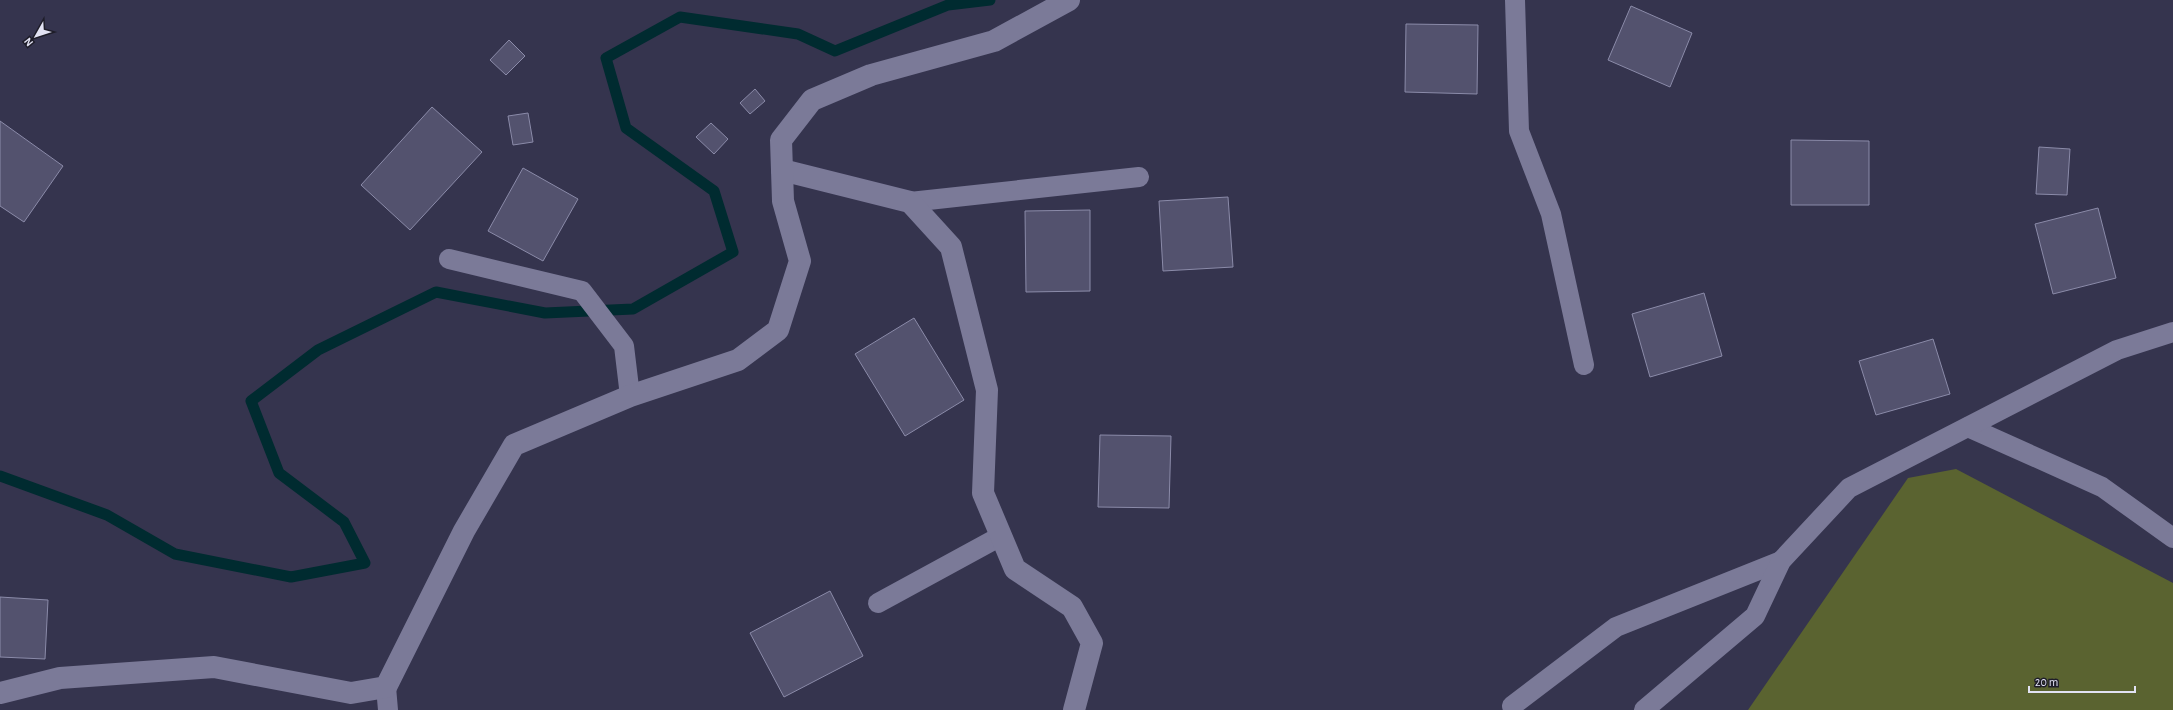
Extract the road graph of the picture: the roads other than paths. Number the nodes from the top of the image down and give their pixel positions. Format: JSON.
{"nodes":[{"id":1,"x":1069,"y":0,"type":"edge"},
{"id":2,"x":1515,"y":0,"type":"edge"},
{"id":3,"x":782,"y":170,"type":"junction"},
{"id":4,"x":1139,"y":177,"type":"dead end"},
{"id":5,"x":910,"y":202,"type":"junction"},
{"id":6,"x":449,"y":259,"type":"dead end"},
{"id":7,"x":2173,"y":332,"type":"edge"},
{"id":8,"x":1584,"y":365,"type":"dead end"},
{"id":9,"x":630,"y":396,"type":"junction"},
{"id":10,"x":1968,"y":427,"type":"junction"},
{"id":11,"x":1001,"y":536,"type":"junction"},
{"id":12,"x":2173,"y":538,"type":"edge"},
{"id":13,"x":1781,"y":561,"type":"junction"},
{"id":14,"x":878,"y":603,"type":"dead end"},
{"id":15,"x":386,"y":687,"type":"junction"},
{"id":16,"x":0,"y":693,"type":"edge"},
{"id":17,"x":1512,"y":706,"type":"dead end"},
{"id":18,"x":388,"y":710,"type":"edge"},
{"id":19,"x":1074,"y":710,"type":"edge"},
{"id":20,"x":1644,"y":710,"type":"edge"}],
"edges":[{"from":1,"to":3,"type":"street"},
{"from":2,"to":8,"type":"lane"},
{"from":3,"to":5,"type":"street"},
{"from":3,"to":9,"type":"street"},
{"from":4,"to":5,"type":"lane"},
{"from":5,"to":11,"type":"street"},
{"from":6,"to":9,"type":"lane"},
{"from":7,"to":10,"type":"lane"},
{"from":9,"to":15,"type":"street"},
{"from":10,"to":12,"type":"lane"},
{"from":10,"to":13,"type":"lane"},
{"from":11,"to":14,"type":"lane"},
{"from":11,"to":19,"type":"street"},
{"from":13,"to":17,"type":"lane"},
{"from":13,"to":20,"type":"lane"},
{"from":15,"to":16,"type":"street"},
{"from":15,"to":18,"type":"lane"}]}
